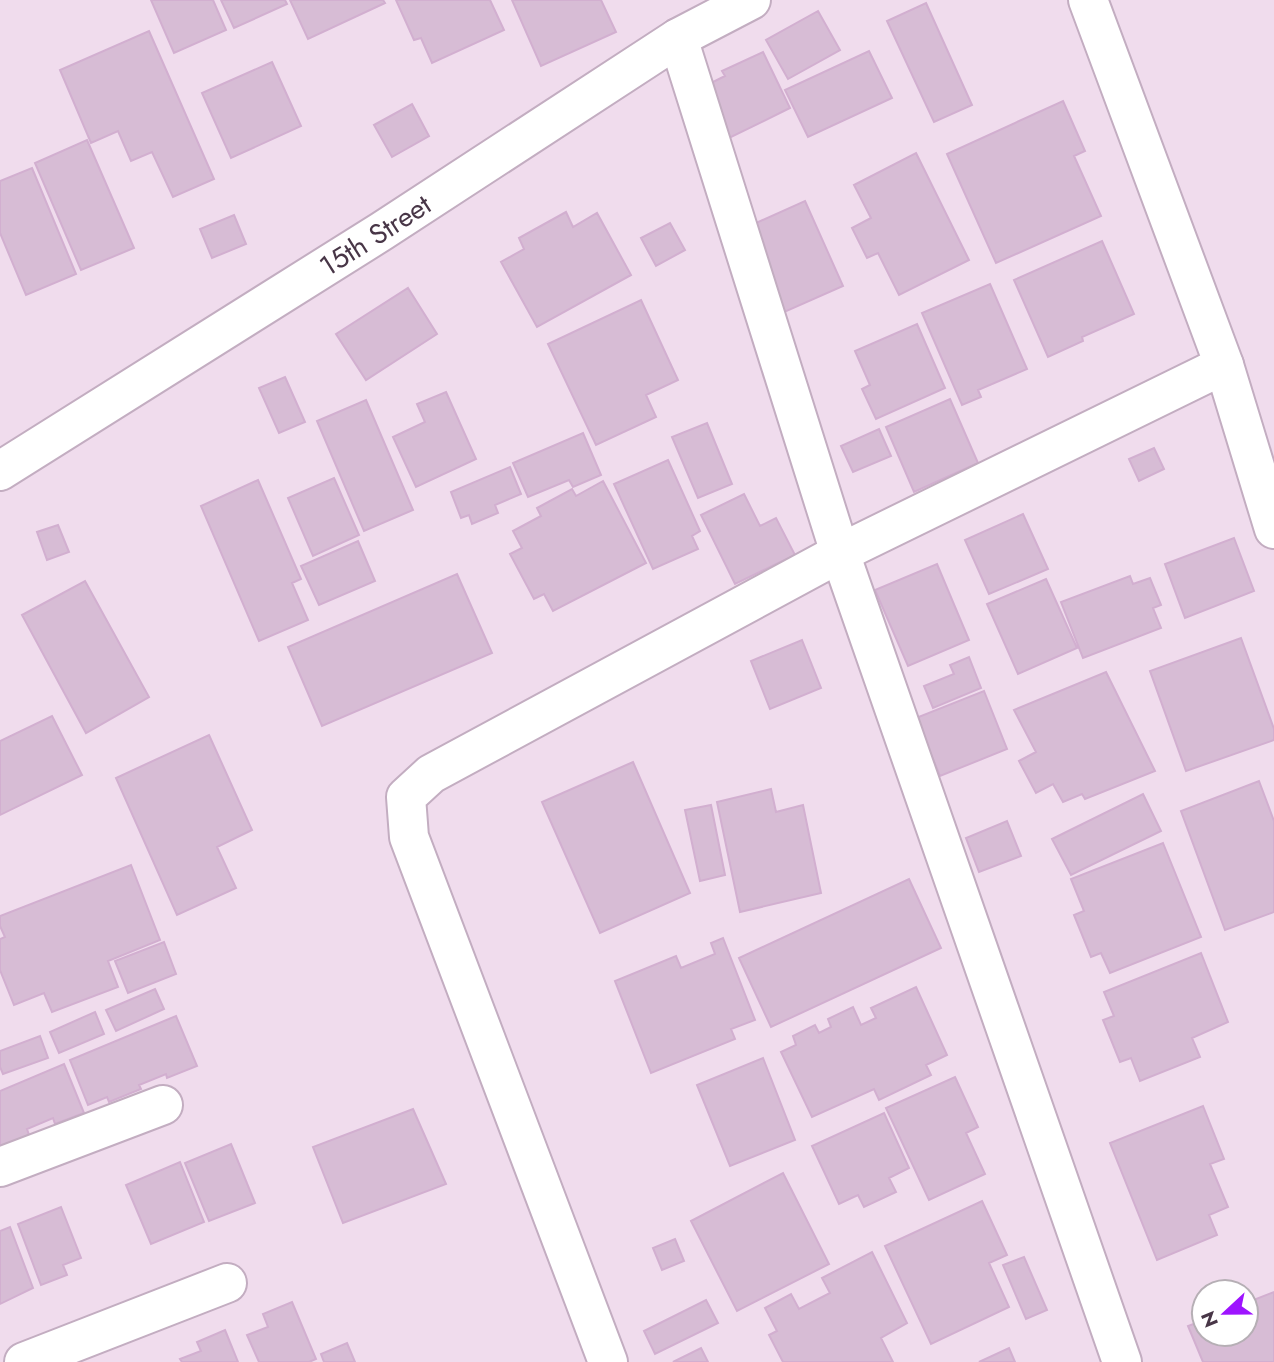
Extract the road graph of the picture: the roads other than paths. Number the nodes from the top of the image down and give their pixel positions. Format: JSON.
{"nodes":[{"id":1,"x":751,"y":0,"type":"edge"},
{"id":2,"x":1088,"y":0,"type":"edge"},
{"id":3,"x":678,"y":38,"type":"junction"},
{"id":4,"x":1224,"y":365,"type":"junction"},
{"id":5,"x":0,"y":471,"type":"edge"},
{"id":6,"x":1272,"y":518,"type":"edge"},
{"id":7,"x":840,"y":553,"type":"junction"},
{"id":8,"x":163,"y":1105,"type":"dead end"},
{"id":9,"x":0,"y":1167,"type":"edge"},
{"id":10,"x":227,"y":1283,"type":"dead end"},
{"id":11,"x":24,"y":1362,"type":"edge"},
{"id":12,"x":608,"y":1362,"type":"edge"},
{"id":13,"x":1122,"y":1362,"type":"edge"}],
"edges":[{"from":1,"to":3,"type":"street","name":"15th Street"},
{"from":2,"to":4,"type":"street"},
{"from":3,"to":5,"type":"street","name":"15th Street"},
{"from":3,"to":7,"type":"street"},
{"from":4,"to":6,"type":"street"},
{"from":4,"to":7,"type":"street"},
{"from":7,"to":12,"type":"street"},
{"from":7,"to":13,"type":"street"},
{"from":8,"to":9,"type":"street"},
{"from":10,"to":11,"type":"street"}]}
